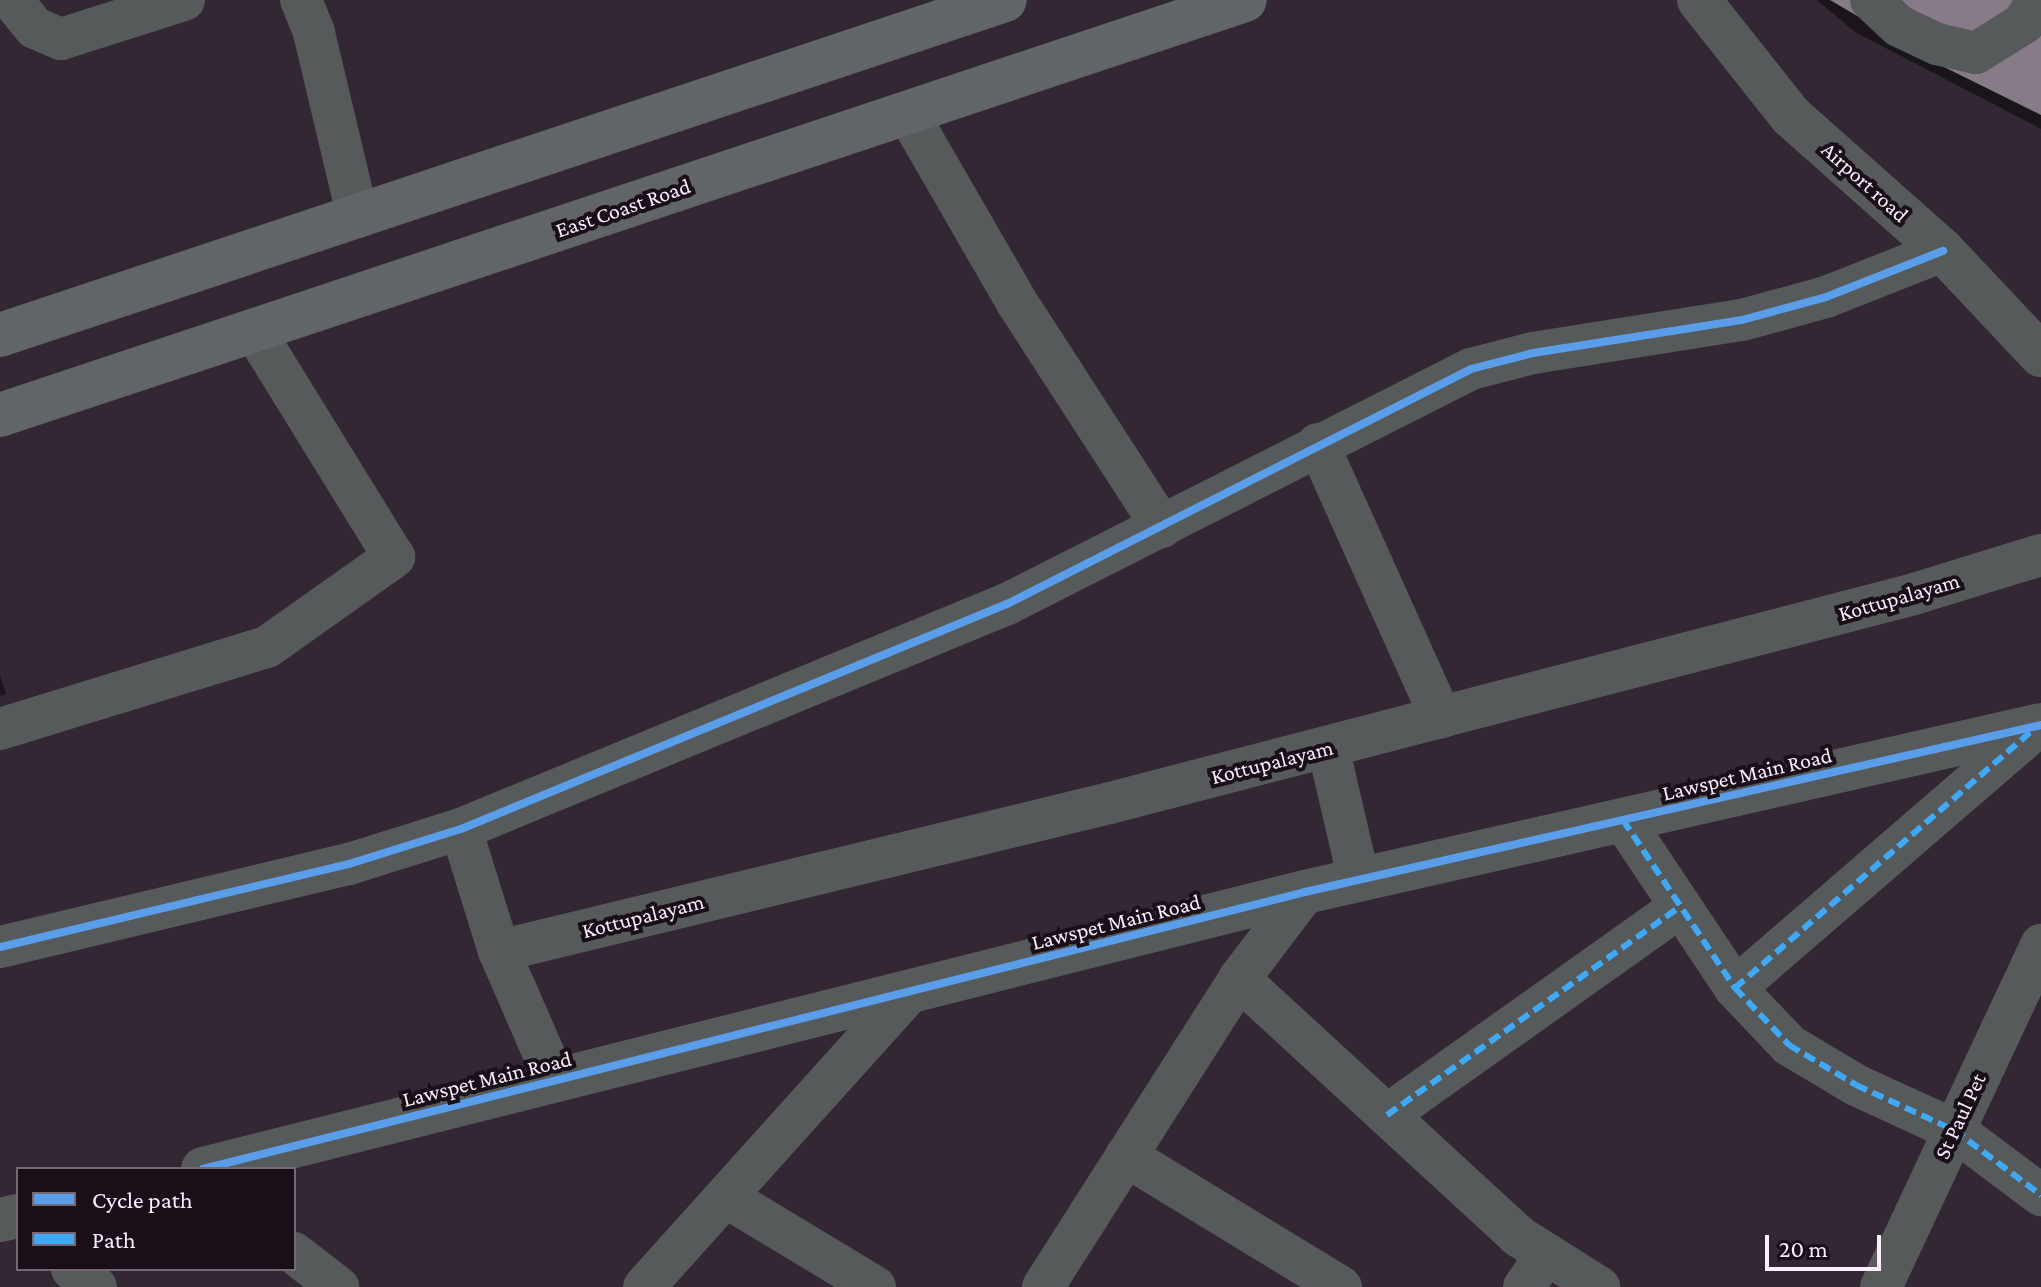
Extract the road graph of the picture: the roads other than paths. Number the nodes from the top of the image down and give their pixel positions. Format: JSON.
{"nodes":[{"id":1,"x":12,"y":0,"type":"edge"},
{"id":2,"x":184,"y":0,"type":"edge"},
{"id":3,"x":301,"y":0,"type":"edge"},
{"id":4,"x":1005,"y":0,"type":"edge"},
{"id":5,"x":1245,"y":0,"type":"edge"},
{"id":6,"x":1699,"y":0,"type":"edge"},
{"id":7,"x":1871,"y":0,"type":"edge"},
{"id":8,"x":2037,"y":0,"type":"edge"},
{"id":9,"x":907,"y":112,"type":"junction"},
{"id":10,"x":358,"y":217,"type":"junction"},
{"id":11,"x":1943,"y":251,"type":"junction"},
{"id":12,"x":3,"y":328,"type":"edge"},
{"id":13,"x":255,"y":332,"type":"junction"},
{"id":14,"x":2041,"y":355,"type":"edge"},
{"id":15,"x":0,"y":415,"type":"edge"},
{"id":16,"x":1318,"y":444,"type":"junction"},
{"id":17,"x":1162,"y":527,"type":"junction"},
{"id":18,"x":2041,"y":555,"type":"edge"},
{"id":19,"x":1441,"y":718,"type":"junction"},
{"id":20,"x":2039,"y":726,"type":"edge"},
{"id":21,"x":0,"y":729,"type":"edge"},
{"id":22,"x":1328,"y":747,"type":"junction"},
{"id":23,"x":1623,"y":820,"type":"junction"},
{"id":24,"x":461,"y":829,"type":"junction"},
{"id":25,"x":1359,"y":880,"type":"junction"},
{"id":26,"x":1305,"y":892,"type":"junction"},
{"id":27,"x":1680,"y":907,"type":"junction"},
{"id":28,"x":2041,"y":945,"type":"edge"},
{"id":29,"x":0,"y":947,"type":"edge"},
{"id":30,"x":499,"y":951,"type":"junction"},
{"id":31,"x":1239,"y":979,"type":"junction"},
{"id":32,"x":1735,"y":988,"type":"junction"},
{"id":33,"x":910,"y":992,"type":"junction"},
{"id":34,"x":555,"y":1080,"type":"junction"},
{"id":35,"x":1387,"y":1115,"type":"junction"},
{"id":36,"x":1954,"y":1130,"type":"junction"},
{"id":37,"x":1126,"y":1156,"type":"junction"},
{"id":38,"x":211,"y":1167,"type":"edge"},
{"id":39,"x":2041,"y":1195,"type":"edge"},
{"id":40,"x":726,"y":1197,"type":"junction"},
{"id":41,"x":296,"y":1255,"type":"edge"},
{"id":42,"x":1535,"y":1270,"type":"edge"},
{"id":43,"x":75,"y":1271,"type":"edge"},
{"id":44,"x":96,"y":1287,"type":"edge"},
{"id":45,"x":338,"y":1287,"type":"edge"},
{"id":46,"x":644,"y":1287,"type":"edge"},
{"id":47,"x":875,"y":1287,"type":"edge"},
{"id":48,"x":1043,"y":1287,"type":"edge"},
{"id":49,"x":1341,"y":1287,"type":"edge"},
{"id":50,"x":1599,"y":1287,"type":"edge"},
{"id":51,"x":1881,"y":1287,"type":"edge"}],
"edges":[{"from":1,"to":2,"type":"street"},
{"from":3,"to":10,"type":"street"},
{"from":4,"to":10,"type":"highway"},
{"from":5,"to":9,"type":"highway","name":"East Coast Road"},
{"from":6,"to":11,"type":"street","name":"Airport road"},
{"from":7,"to":8,"type":"street"},
{"from":9,"to":13,"type":"highway","name":"East Coast Road"},
{"from":9,"to":17,"type":"street"},
{"from":10,"to":12,"type":"highway"},
{"from":11,"to":14,"type":"street","name":"Airport road"},
{"from":11,"to":16,"type":"street"},
{"from":13,"to":15,"type":"highway","name":"East Coast Road"},
{"from":13,"to":21,"type":"street"},
{"from":16,"to":17,"type":"street"},
{"from":16,"to":19,"type":"street"},
{"from":17,"to":24,"type":"street"},
{"from":18,"to":19,"type":"street","name":"Kottupalayam"},
{"from":19,"to":22,"type":"street","name":"Kottupalayam"},
{"from":20,"to":23,"type":"street","name":"Lawspet Main Road"},
{"from":20,"to":32,"type":"street"},
{"from":22,"to":25,"type":"street"},
{"from":22,"to":30,"type":"street","name":"Kottupalayam"},
{"from":23,"to":25,"type":"street","name":"Lawspet Main Road"},
{"from":23,"to":27,"type":"street"},
{"from":24,"to":29,"type":"street"},
{"from":24,"to":30,"type":"street"},
{"from":25,"to":26,"type":"street","name":"Lawspet Main Road"},
{"from":26,"to":31,"type":"street"},
{"from":26,"to":33,"type":"street","name":"Lawspet Main Road"},
{"from":27,"to":32,"type":"street"},
{"from":27,"to":35,"type":"street"},
{"from":28,"to":36,"type":"street","name":"St Paul Pet"},
{"from":30,"to":34,"type":"street"},
{"from":31,"to":35,"type":"street"},
{"from":31,"to":37,"type":"street"},
{"from":32,"to":36,"type":"street"},
{"from":33,"to":34,"type":"street","name":"Lawspet Main Road"},
{"from":33,"to":40,"type":"street"},
{"from":34,"to":38,"type":"street","name":"Lawspet Main Road"},
{"from":35,"to":42,"type":"street"},
{"from":36,"to":39,"type":"street"},
{"from":36,"to":51,"type":"street","name":"St Paul Pet"},
{"from":37,"to":48,"type":"street"},
{"from":37,"to":49,"type":"street"},
{"from":40,"to":46,"type":"street"},
{"from":40,"to":47,"type":"street"},
{"from":41,"to":45,"type":"street"},
{"from":42,"to":50,"type":"street"},
{"from":43,"to":44,"type":"street"}]}
